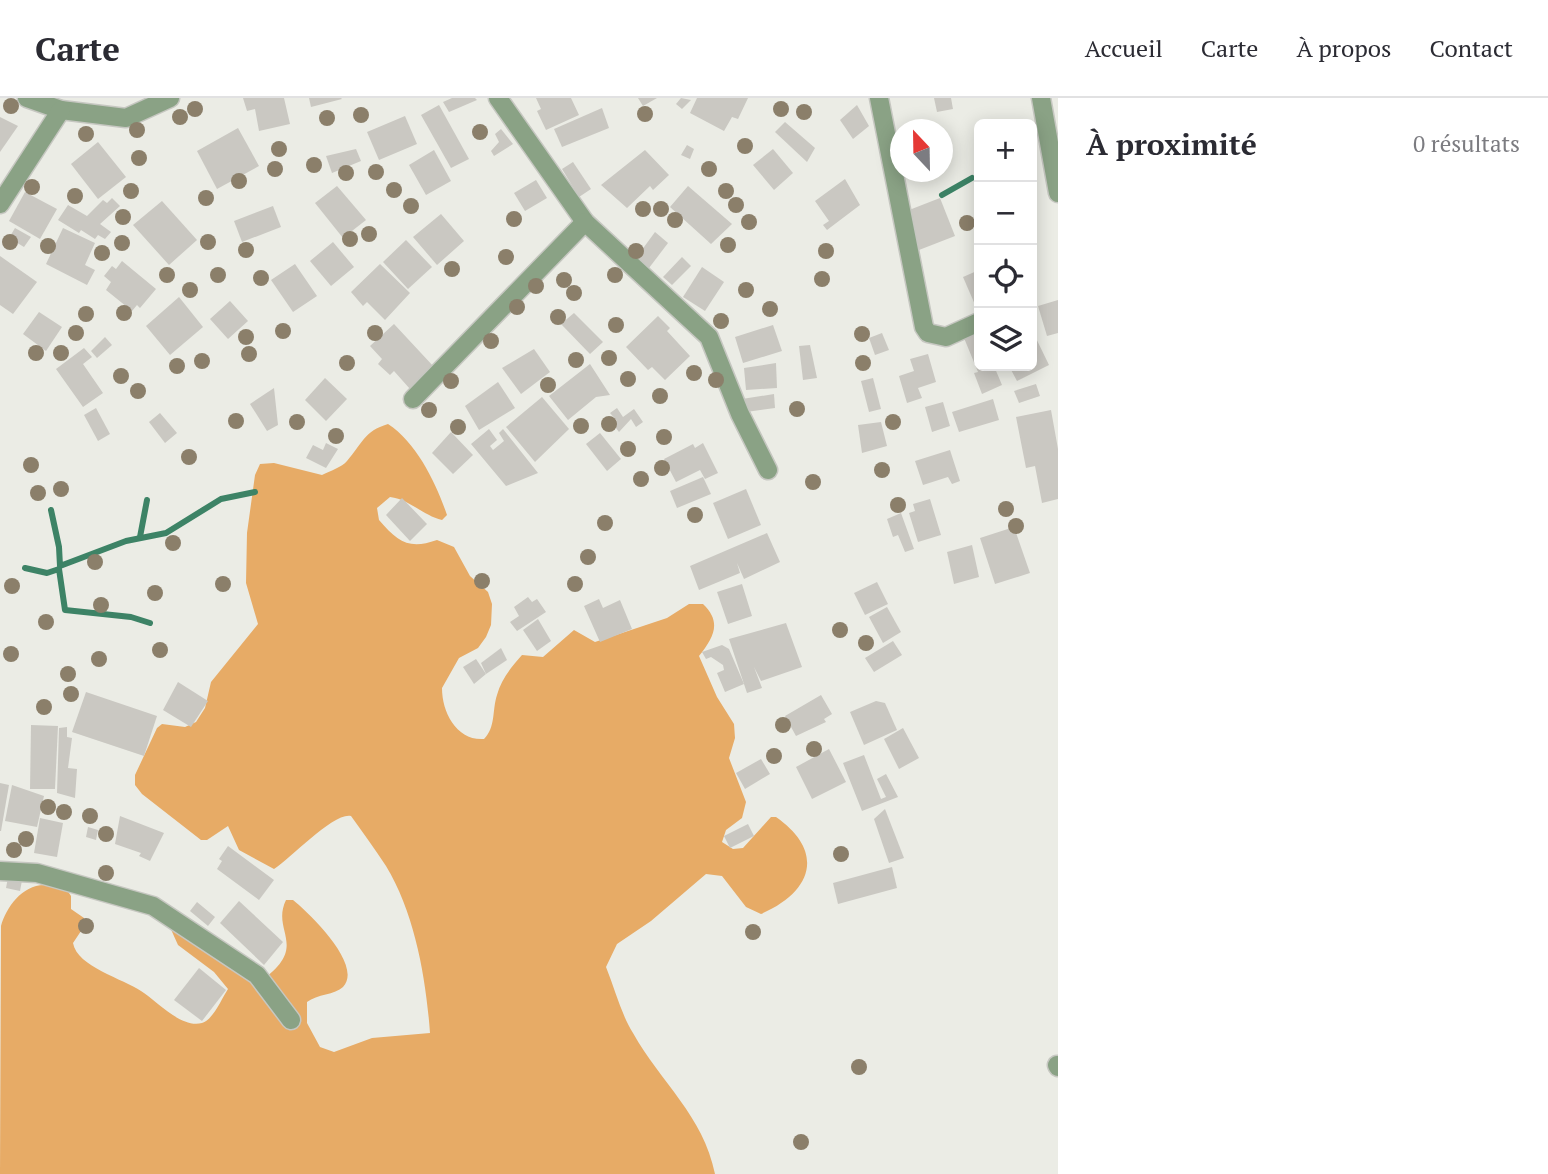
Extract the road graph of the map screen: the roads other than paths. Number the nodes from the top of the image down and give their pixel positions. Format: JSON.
{"nodes":[{"id":1,"x":27,"y":98,"type":"edge"},
{"id":2,"x":170,"y":98,"type":"edge"},
{"id":3,"x":498,"y":98,"type":"edge"},
{"id":4,"x":879,"y":98,"type":"edge"},
{"id":5,"x":1041,"y":98,"type":"edge"},
{"id":6,"x":61,"y":110,"type":"junction"},
{"id":7,"x":1058,"y":193,"type":"edge"},
{"id":8,"x":0,"y":204,"type":"edge"},
{"id":9,"x":585,"y":222,"type":"junction"},
{"id":10,"x":974,"y":324,"type":"edge"},
{"id":11,"x":412,"y":400,"type":"dead end"},
{"id":12,"x":768,"y":470,"type":"dead end"},
{"id":13,"x":0,"y":871,"type":"edge"},
{"id":14,"x":291,"y":1020,"type":"dead end"}],
"edges":[{"from":1,"to":6,"type":"street"},
{"from":2,"to":6,"type":"street"},
{"from":3,"to":9,"type":"street"},
{"from":4,"to":10,"type":"street"},
{"from":5,"to":7,"type":"street"},
{"from":6,"to":8,"type":"street"},
{"from":9,"to":11,"type":"street"},
{"from":9,"to":12,"type":"street"},
{"from":13,"to":14,"type":"street"}]}
